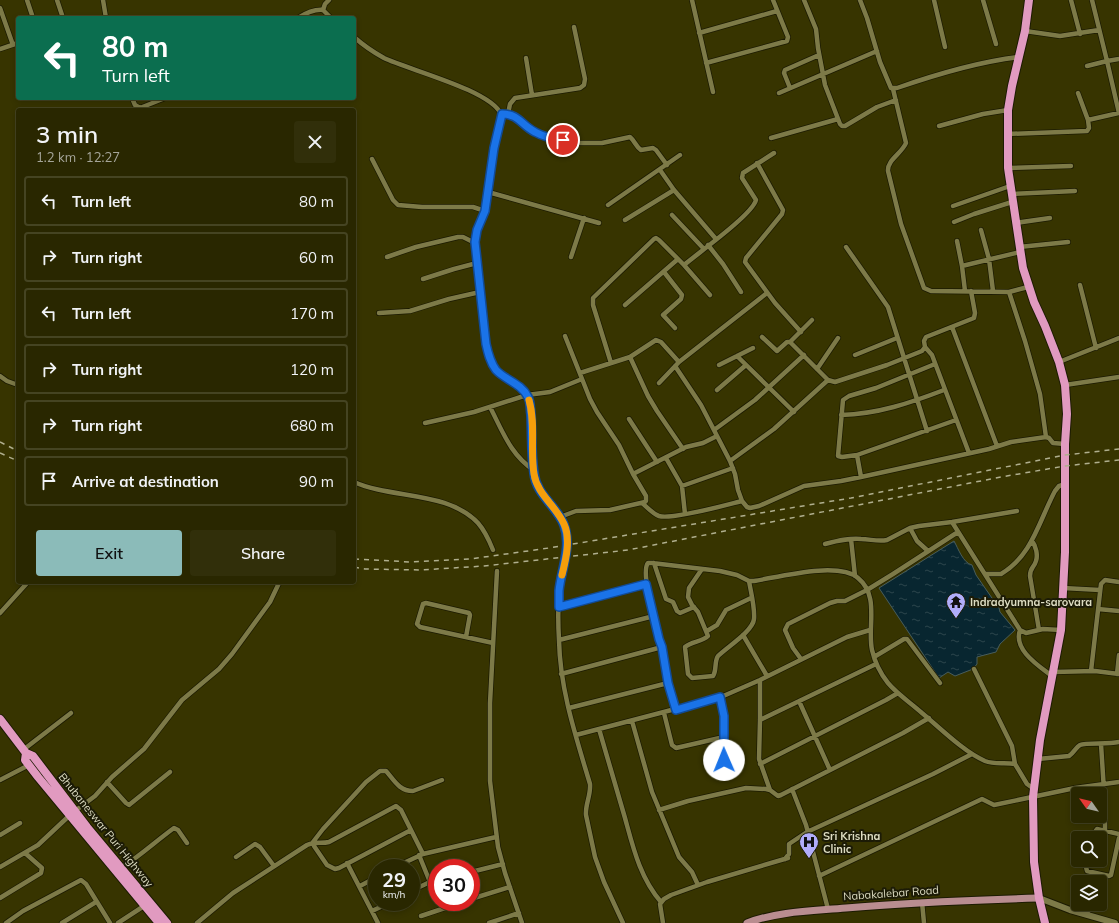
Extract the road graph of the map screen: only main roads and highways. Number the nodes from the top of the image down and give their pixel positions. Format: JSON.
{"nodes":[{"id":1,"x":1029,"y":0,"type":"edge"},
{"id":2,"x":0,"y":719,"type":"edge"},
{"id":3,"x":25,"y":751,"type":"junction"},
{"id":4,"x":73,"y":813,"type":"junction"},
{"id":5,"x":85,"y":829,"type":"junction"},
{"id":6,"x":136,"y":889,"type":"junction"},
{"id":7,"x":1039,"y":898,"type":"junction"},
{"id":8,"x":1095,"y":920,"type":"edge"},
{"id":9,"x":159,"y":923,"type":"edge"},
{"id":10,"x":167,"y":923,"type":"edge"},
{"id":11,"x":747,"y":923,"type":"edge"},
{"id":12,"x":1045,"y":923,"type":"edge"},
{"id":13,"x":1115,"y":923,"type":"edge"}],
"edges":[{"from":1,"to":7,"type":"highway"},
{"from":2,"to":3,"type":"highway","name":"Bhubaneswar Puri Highway"},
{"from":3,"to":4,"type":"highway","name":"Bhubaneswar Puri Highway"},
{"from":3,"to":4,"type":"highway","name":"Bhubaneswar Puri Highway"},
{"from":4,"to":5,"type":"highway","name":"Bhubaneswar Puri Highway"},
{"from":5,"to":6,"type":"highway","name":"Bhubaneswar Puri Highway"},
{"from":5,"to":6,"type":"highway","name":"Bhubaneswar Puri Highway"},
{"from":6,"to":9,"type":"highway","name":"Bhubaneswar Puri Highway"},
{"from":6,"to":10,"type":"highway","name":"Bhubaneswar Puri Highway"},
{"from":7,"to":8,"type":"main road"},
{"from":7,"to":11,"type":"main road","name":"Nabakalebar Road"},
{"from":7,"to":12,"type":"highway"},
{"from":8,"to":13,"type":"main road"}]}
